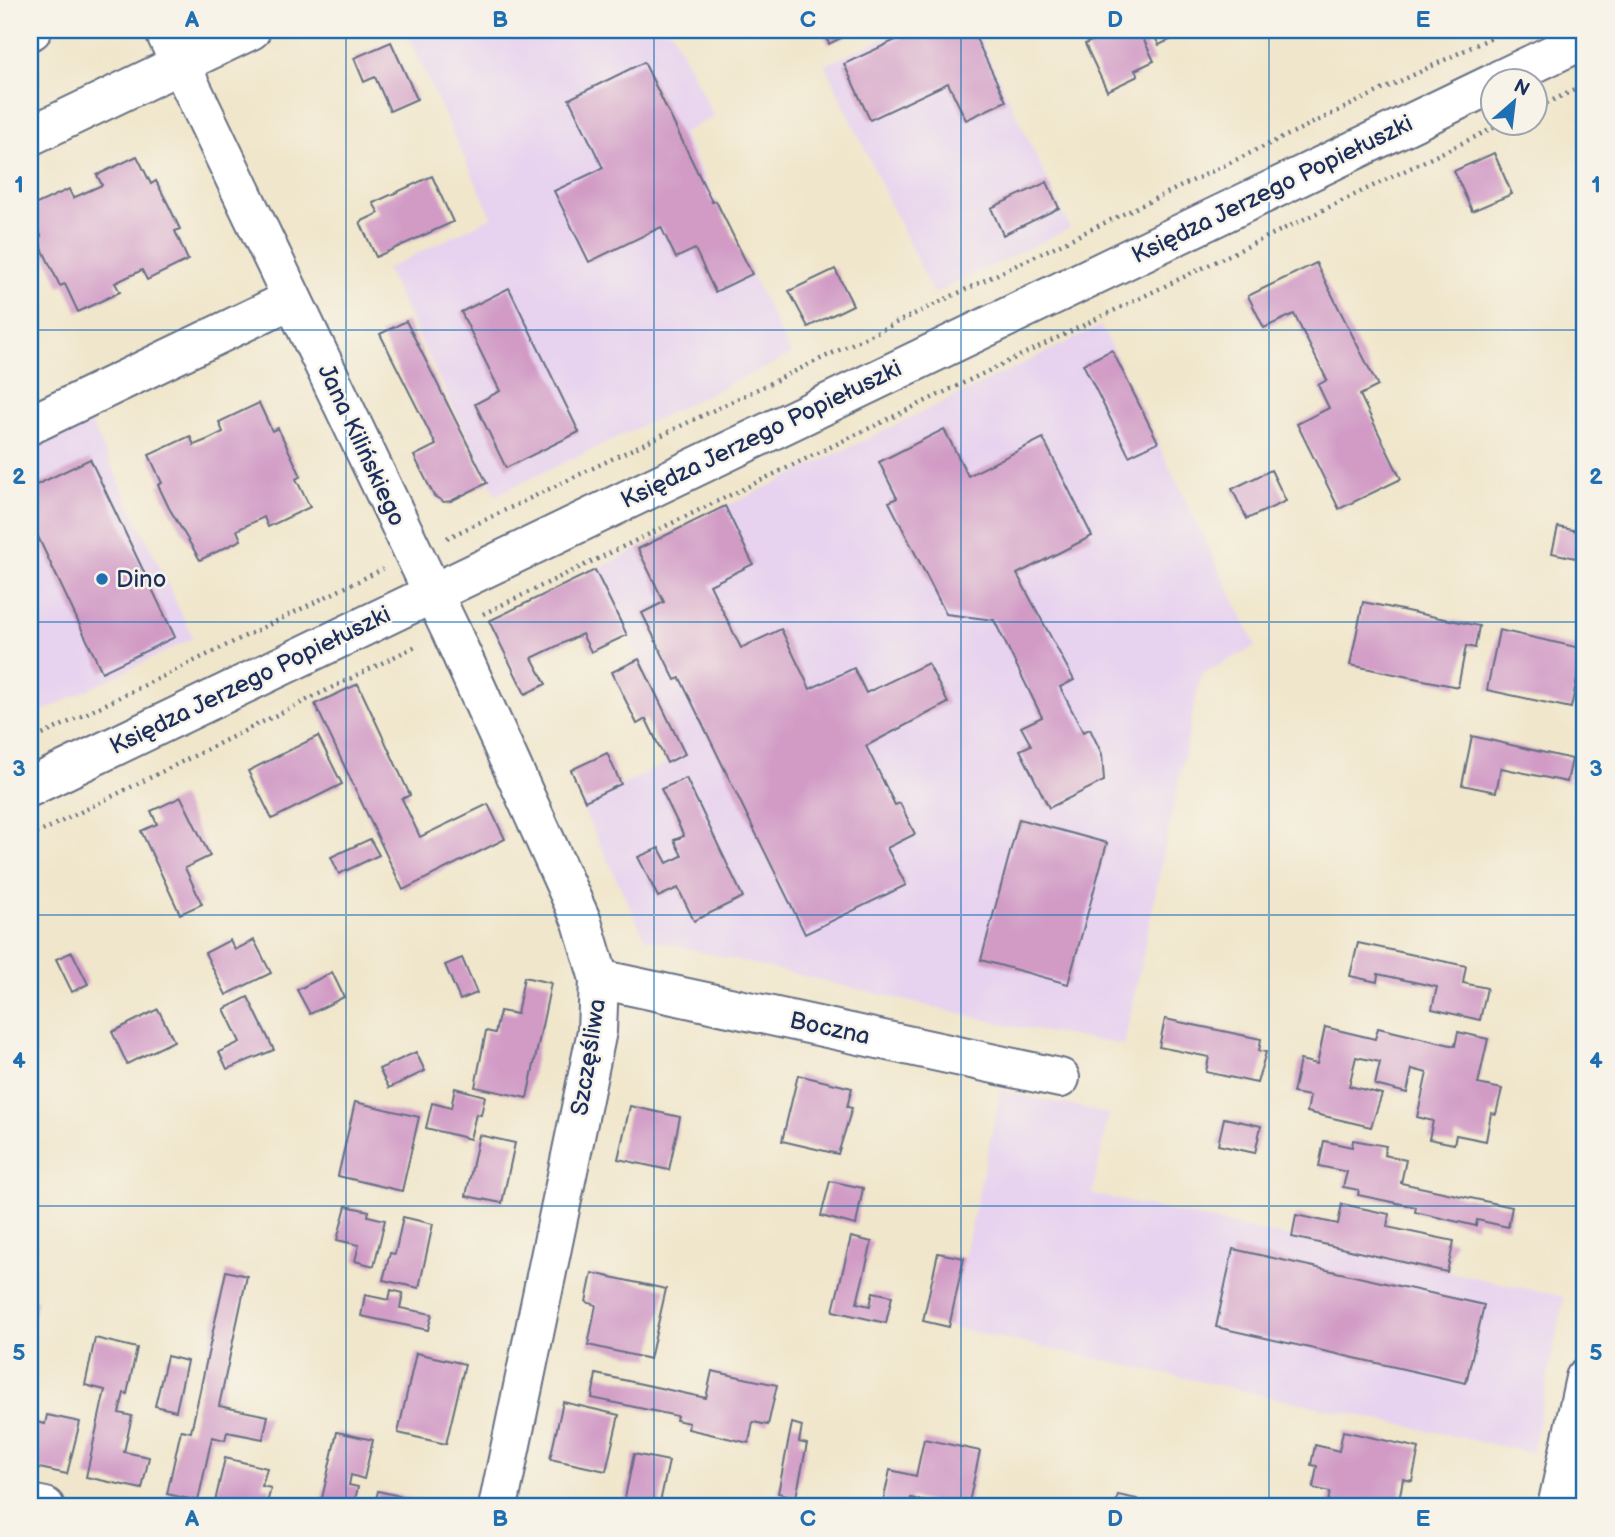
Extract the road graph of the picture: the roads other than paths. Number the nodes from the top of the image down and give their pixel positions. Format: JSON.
{"nodes":[{"id":1,"x":163,"y":30,"type":"edge"},
{"id":2,"x":251,"y":30,"type":"edge"},
{"id":3,"x":1585,"y":39,"type":"edge"},
{"id":4,"x":180,"y":64,"type":"junction"},
{"id":5,"x":1528,"y":66,"type":"edge"},
{"id":6,"x":1478,"y":90,"type":"edge"},
{"id":7,"x":30,"y":136,"type":"edge"},
{"id":8,"x":292,"y":299,"type":"junction"},
{"id":9,"x":30,"y":425,"type":"edge"},
{"id":10,"x":431,"y":591,"type":"junction"},
{"id":11,"x":30,"y":786,"type":"edge"},
{"id":12,"x":599,"y":979,"type":"junction"},
{"id":13,"x":1060,"y":1078,"type":"dead end"},
{"id":14,"x":1585,"y":1378,"type":"edge"},
{"id":15,"x":30,"y":1504,"type":"edge"},
{"id":16,"x":45,"y":1507,"type":"edge"},
{"id":17,"x":498,"y":1507,"type":"edge"},
{"id":18,"x":1557,"y":1507,"type":"edge"}],
"edges":[{"from":1,"to":4,"type":"street","name":"Jana Kilińskiego"},
{"from":2,"to":4,"type":"street"},
{"from":3,"to":5,"type":"street"},
{"from":4,"to":7,"type":"street"},
{"from":4,"to":8,"type":"street","name":"Jana Kilińskiego"},
{"from":6,"to":10,"type":"street","name":"Księdza Jerzego Popiełuszki"},
{"from":8,"to":9,"type":"street"},
{"from":8,"to":10,"type":"street","name":"Jana Kilińskiego"},
{"from":10,"to":11,"type":"street","name":"Księdza Jerzego Popiełuszki"},
{"from":10,"to":12,"type":"street","name":"Szczęśliwa"},
{"from":12,"to":13,"type":"street","name":"Boczna"},
{"from":12,"to":17,"type":"street","name":"Szczęśliwa"},
{"from":14,"to":18,"type":"street"},
{"from":15,"to":16,"type":"street"}]}
